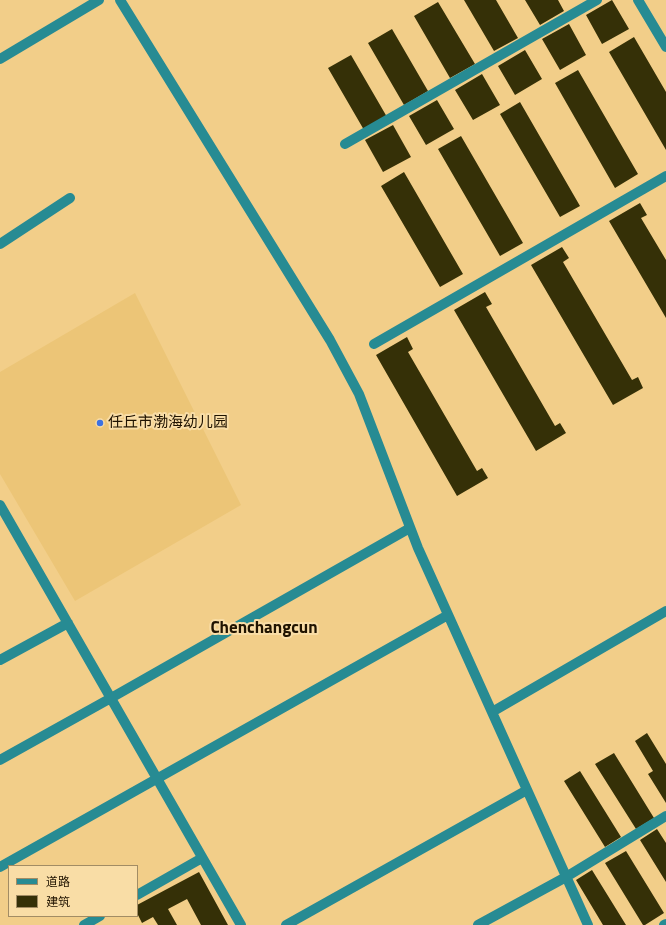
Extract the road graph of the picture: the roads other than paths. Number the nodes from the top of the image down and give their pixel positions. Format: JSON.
{"nodes":[{"id":1,"x":100,"y":0,"type":"edge"},
{"id":2,"x":120,"y":0,"type":"edge"},
{"id":3,"x":598,"y":0,"type":"edge"},
{"id":4,"x":638,"y":0,"type":"edge"},
{"id":5,"x":666,"y":47,"type":"edge"},
{"id":6,"x":0,"y":59,"type":"edge"},
{"id":7,"x":345,"y":144,"type":"dead end"},
{"id":8,"x":666,"y":176,"type":"edge"},
{"id":9,"x":70,"y":198,"type":"dead end"},
{"id":10,"x":0,"y":244,"type":"edge"},
{"id":11,"x":374,"y":344,"type":"dead end"},
{"id":12,"x":0,"y":505,"type":"edge"},
{"id":13,"x":410,"y":528,"type":"junction"},
{"id":14,"x":666,"y":611,"type":"edge"},
{"id":15,"x":448,"y":615,"type":"junction"},
{"id":16,"x":68,"y":623,"type":"junction"},
{"id":17,"x":0,"y":660,"type":"edge"},
{"id":18,"x":111,"y":698,"type":"junction"},
{"id":19,"x":492,"y":712,"type":"junction"},
{"id":20,"x":0,"y":760,"type":"edge"},
{"id":21,"x":157,"y":779,"type":"junction"},
{"id":22,"x":527,"y":790,"type":"junction"},
{"id":23,"x":666,"y":816,"type":"edge"},
{"id":24,"x":202,"y":858,"type":"junction"},
{"id":25,"x":0,"y":867,"type":"edge"},
{"id":26,"x":566,"y":877,"type":"junction"},
{"id":27,"x":138,"y":894,"type":"edge"},
{"id":28,"x":98,"y":917,"type":"edge"},
{"id":29,"x":84,"y":925,"type":"edge"},
{"id":30,"x":241,"y":925,"type":"edge"},
{"id":31,"x":286,"y":925,"type":"edge"},
{"id":32,"x":478,"y":925,"type":"edge"},
{"id":33,"x":588,"y":925,"type":"edge"}],
"edges":[{"from":1,"to":6,"type":"street"},
{"from":2,"to":13,"type":"street"},
{"from":3,"to":7,"type":"street"},
{"from":4,"to":5,"type":"street"},
{"from":8,"to":11,"type":"street"},
{"from":9,"to":10,"type":"street"},
{"from":12,"to":16,"type":"street"},
{"from":13,"to":15,"type":"street"},
{"from":13,"to":18,"type":"street"},
{"from":14,"to":19,"type":"street"},
{"from":15,"to":19,"type":"street"},
{"from":15,"to":21,"type":"street"},
{"from":16,"to":17,"type":"street"},
{"from":16,"to":18,"type":"street"},
{"from":18,"to":20,"type":"street"},
{"from":18,"to":21,"type":"street"},
{"from":19,"to":22,"type":"street"},
{"from":21,"to":24,"type":"street"},
{"from":21,"to":25,"type":"street"},
{"from":22,"to":26,"type":"street"},
{"from":22,"to":31,"type":"street"},
{"from":23,"to":26,"type":"street"},
{"from":24,"to":27,"type":"street"},
{"from":24,"to":30,"type":"street"},
{"from":26,"to":32,"type":"street"},
{"from":26,"to":33,"type":"street"},
{"from":28,"to":29,"type":"street"}]}
